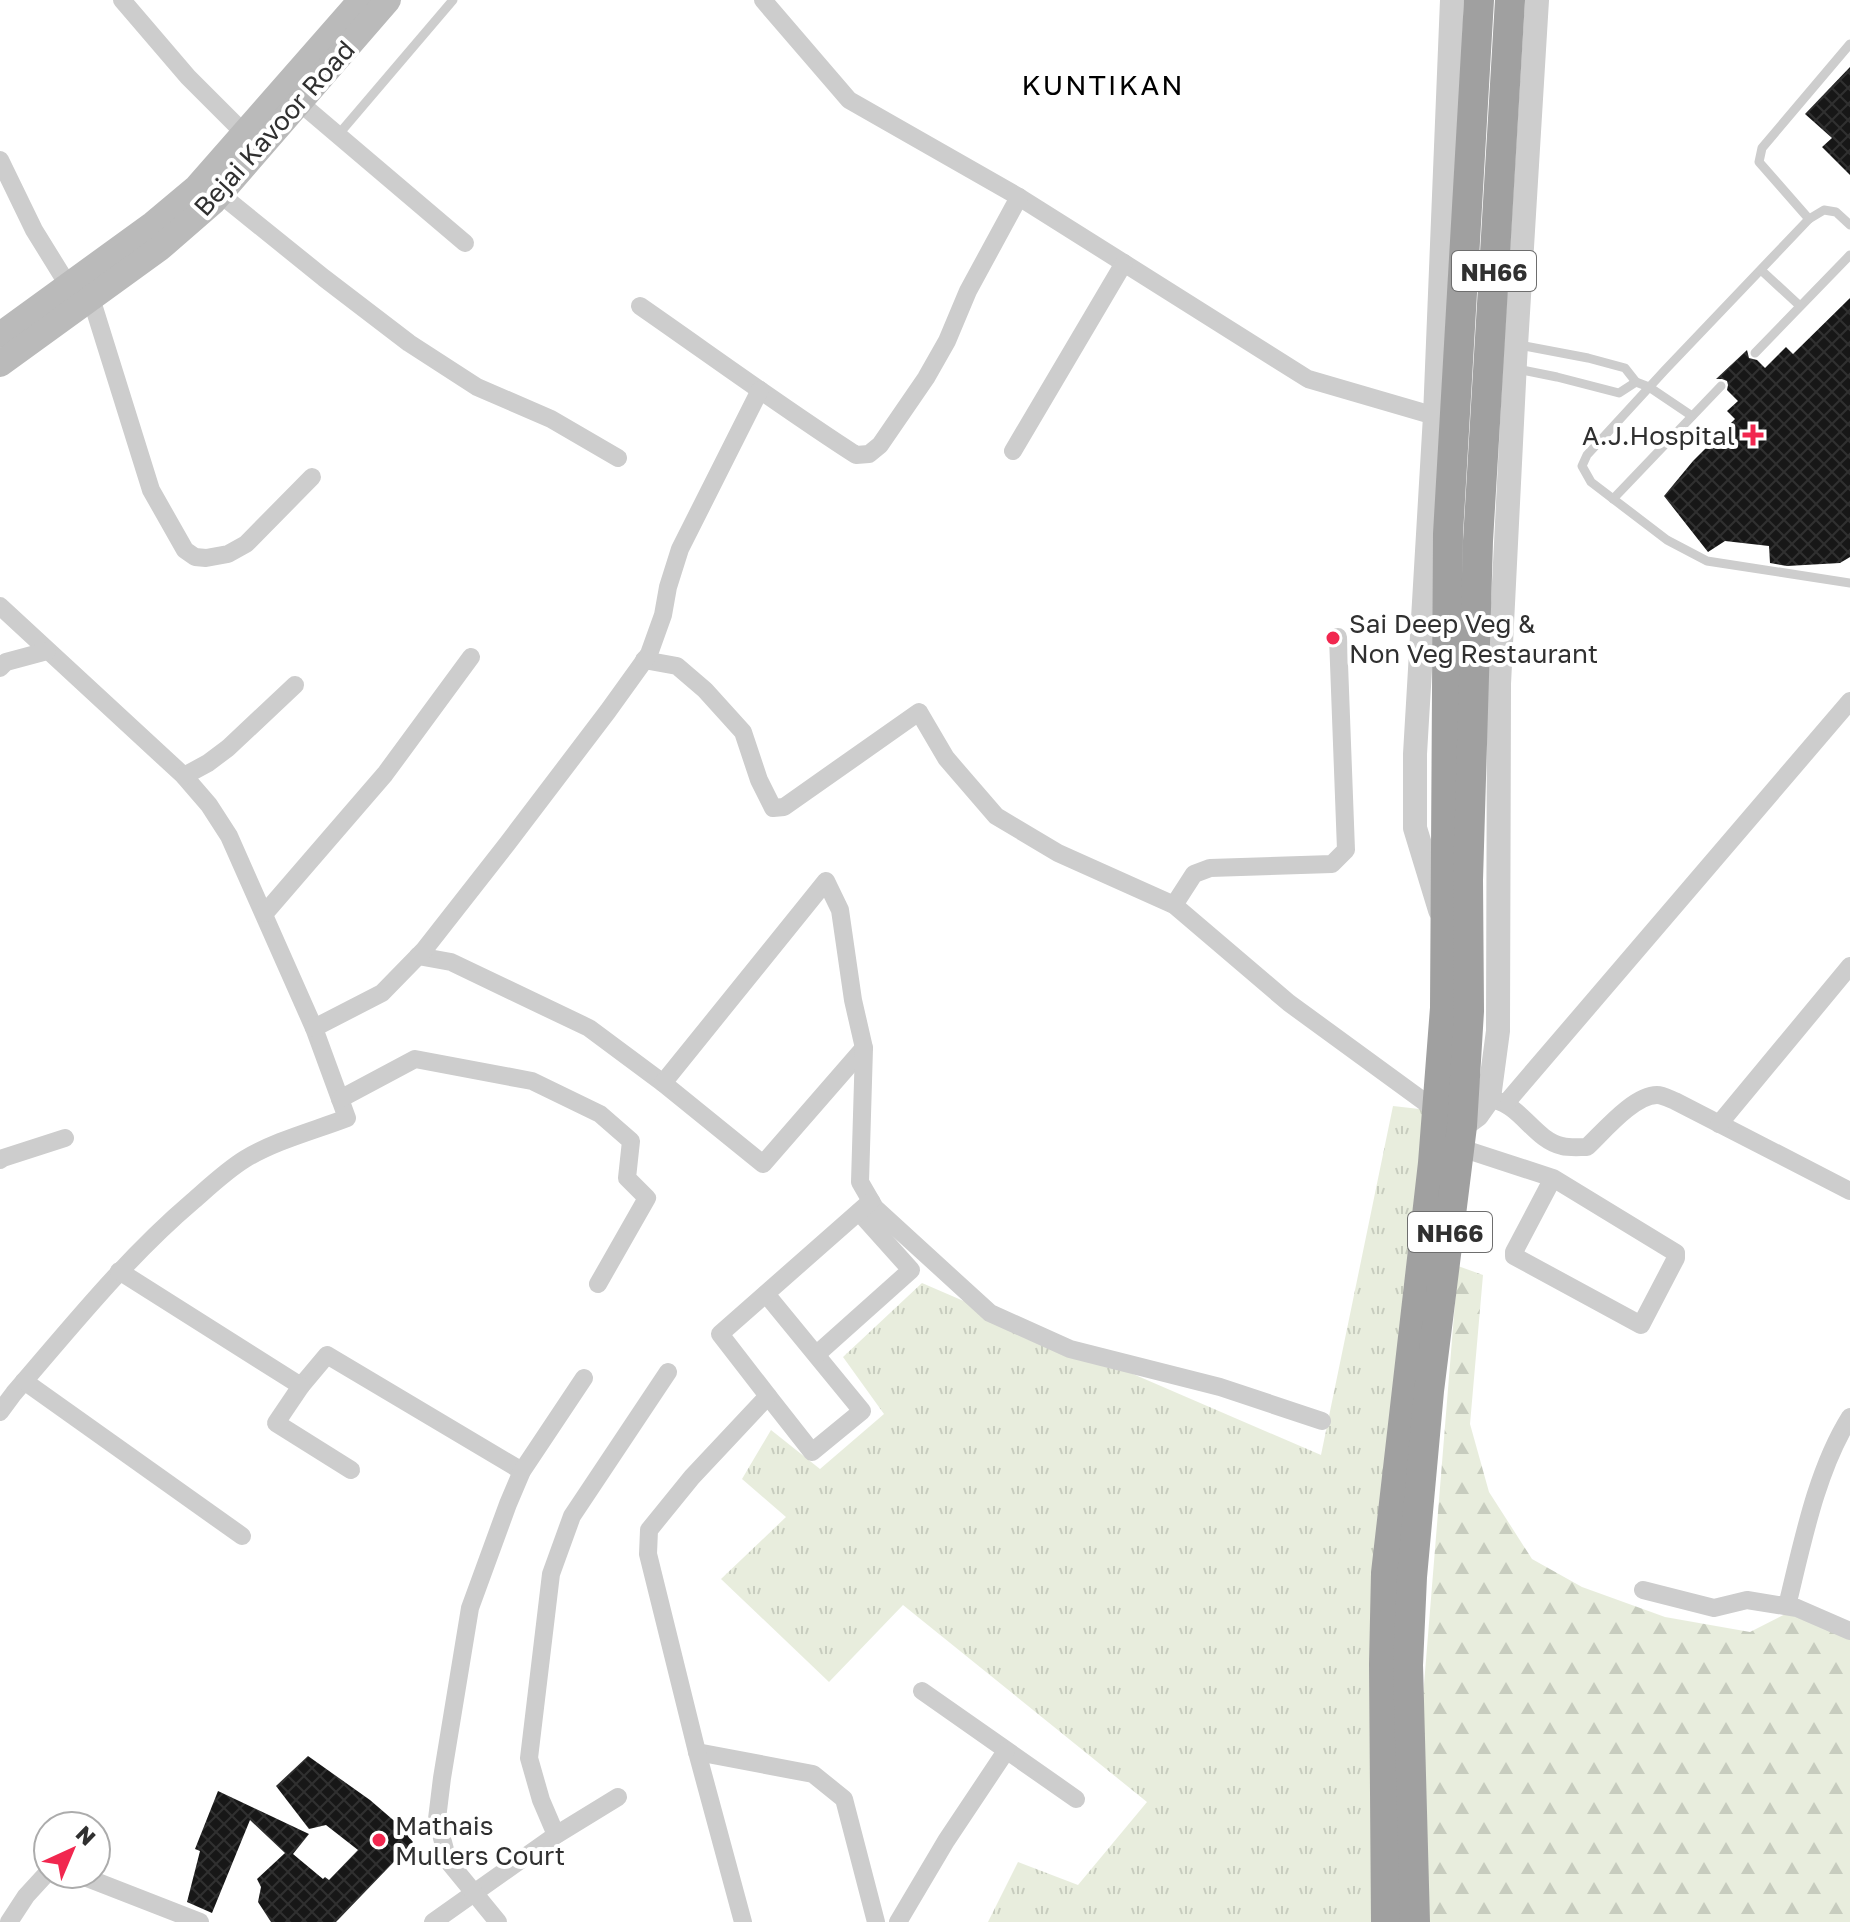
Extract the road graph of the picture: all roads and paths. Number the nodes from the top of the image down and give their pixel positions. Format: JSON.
{"nodes":[{"id":1,"x":122,"y":0,"type":"edge"},
{"id":2,"x":361,"y":0,"type":"edge"},
{"id":3,"x":388,"y":0,"type":"edge"},
{"id":4,"x":453,"y":0,"type":"edge"},
{"id":5,"x":763,"y":0,"type":"edge"},
{"id":6,"x":1452,"y":0,"type":"edge"},
{"id":7,"x":1479,"y":0,"type":"edge"},
{"id":8,"x":1510,"y":0,"type":"edge"},
{"id":9,"x":1537,"y":0,"type":"edge"},
{"id":10,"x":1850,"y":44,"type":"edge"},
{"id":11,"x":299,"y":102,"type":"junction"},
{"id":12,"x":244,"y":133,"type":"junction"},
{"id":13,"x":338,"y":135,"type":"junction"},
{"id":14,"x":0,"y":160,"type":"edge"},
{"id":15,"x":220,"y":194,"type":"junction"},
{"id":16,"x":1019,"y":197,"type":"junction"},
{"id":17,"x":1809,"y":219,"type":"junction"},
{"id":18,"x":1850,"y":225,"type":"edge"},
{"id":19,"x":465,"y":243,"type":"dead end"},
{"id":20,"x":1850,"y":255,"type":"edge"},
{"id":21,"x":1124,"y":263,"type":"junction"},
{"id":22,"x":1761,"y":270,"type":"junction"},
{"id":23,"x":79,"y":292,"type":"junction"},
{"id":24,"x":640,"y":306,"type":"dead end"},
{"id":25,"x":1800,"y":306,"type":"junction"},
{"id":26,"x":0,"y":335,"type":"edge"},
{"id":27,"x":1755,"y":353,"type":"dead end"},
{"id":28,"x":1515,"y":357,"type":"junction"},
{"id":29,"x":0,"y":364,"type":"edge"},
{"id":30,"x":1636,"y":382,"type":"junction"},
{"id":31,"x":1721,"y":386,"type":"dead end"},
{"id":32,"x":1649,"y":387,"type":"junction"},
{"id":33,"x":760,"y":390,"type":"junction"},
{"id":34,"x":1435,"y":416,"type":"junction"},
{"id":35,"x":1692,"y":416,"type":"junction"},
{"id":36,"x":1013,"y":451,"type":"dead end"},
{"id":37,"x":618,"y":458,"type":"dead end"},
{"id":38,"x":312,"y":477,"type":"dead end"},
{"id":39,"x":1613,"y":499,"type":"junction"},
{"id":40,"x":1850,"y":583,"type":"edge"},
{"id":41,"x":0,"y":606,"type":"edge"},
{"id":42,"x":1338,"y":637,"type":"dead end"},
{"id":43,"x":47,"y":651,"type":"junction"},
{"id":44,"x":471,"y":657,"type":"dead end"},
{"id":45,"x":644,"y":660,"type":"junction"},
{"id":46,"x":0,"y":668,"type":"edge"},
{"id":47,"x":295,"y":685,"type":"dead end"},
{"id":48,"x":1850,"y":701,"type":"edge"},
{"id":49,"x":184,"y":776,"type":"junction"},
{"id":50,"x":1174,"y":905,"type":"junction"},
{"id":51,"x":265,"y":913,"type":"junction"},
{"id":52,"x":1446,"y":927,"type":"junction"},
{"id":53,"x":418,"y":956,"type":"junction"},
{"id":54,"x":1850,"y":966,"type":"edge"},
{"id":55,"x":314,"y":1028,"type":"junction"},
{"id":56,"x":864,"y":1048,"type":"junction"},
{"id":57,"x":663,"y":1083,"type":"junction"},
{"id":58,"x":340,"y":1099,"type":"junction"},
{"id":59,"x":1497,"y":1100,"type":"junction"},
{"id":60,"x":1719,"y":1124,"type":"junction"},
{"id":61,"x":1453,"y":1128,"type":"junction"},
{"id":62,"x":65,"y":1138,"type":"dead end"},
{"id":63,"x":0,"y":1160,"type":"edge"},
{"id":64,"x":1553,"y":1178,"type":"junction"},
{"id":65,"x":1850,"y":1191,"type":"edge"},
{"id":66,"x":865,"y":1207,"type":"junction"},
{"id":67,"x":119,"y":1271,"type":"junction"},
{"id":68,"x":598,"y":1284,"type":"dead end"},
{"id":69,"x":766,"y":1294,"type":"junction"},
{"id":70,"x":817,"y":1354,"type":"junction"},
{"id":71,"x":668,"y":1372,"type":"dead end"},
{"id":72,"x":584,"y":1378,"type":"dead end"},
{"id":73,"x":24,"y":1381,"type":"junction"},
{"id":74,"x":301,"y":1386,"type":"junction"},
{"id":75,"x":768,"y":1396,"type":"junction"},
{"id":76,"x":0,"y":1412,"type":"edge"},
{"id":77,"x":1850,"y":1417,"type":"edge"},
{"id":78,"x":1322,"y":1421,"type":"dead end"},
{"id":79,"x":351,"y":1470,"type":"dead end"},
{"id":80,"x":522,"y":1471,"type":"junction"},
{"id":81,"x":242,"y":1536,"type":"dead end"},
{"id":82,"x":1643,"y":1590,"type":"dead end"},
{"id":83,"x":1787,"y":1606,"type":"junction"},
{"id":84,"x":1850,"y":1631,"type":"edge"},
{"id":85,"x":922,"y":1691,"type":"dead end"},
{"id":86,"x":1006,"y":1751,"type":"junction"},
{"id":87,"x":697,"y":1752,"type":"junction"},
{"id":88,"x":618,"y":1797,"type":"dead end"},
{"id":89,"x":1076,"y":1799,"type":"dead end"},
{"id":90,"x":556,"y":1835,"type":"junction"},
{"id":91,"x":112,"y":1888,"type":"edge"},
{"id":92,"x":32,"y":1889,"type":"edge"},
{"id":93,"x":475,"y":1893,"type":"junction"},
{"id":94,"x":9,"y":1922,"type":"edge"},
{"id":95,"x":200,"y":1922,"type":"edge"},
{"id":96,"x":433,"y":1922,"type":"edge"},
{"id":97,"x":498,"y":1922,"type":"edge"},
{"id":98,"x":743,"y":1922,"type":"edge"},
{"id":99,"x":876,"y":1922,"type":"edge"},
{"id":100,"x":898,"y":1922,"type":"edge"},
{"id":101,"x":1386,"y":1922,"type":"edge"},
{"id":102,"x":1415,"y":1922,"type":"edge"}],
"edges":[{"from":1,"to":12,"type":"street"},
{"from":2,"to":12,"type":"main road","name":"Bejai Kavoor Road"},
{"from":3,"to":11,"type":"main road","name":"Bejai Kavoor Road"},
{"from":4,"to":13,"type":"lane"},
{"from":5,"to":16,"type":"street"},
{"from":6,"to":34,"type":"street"},
{"from":7,"to":52,"type":"highway","number":"NH66"},
{"from":8,"to":61,"type":"highway","number":"NH66"},
{"from":9,"to":28,"type":"street"},
{"from":10,"to":17,"type":"lane"},
{"from":11,"to":13,"type":"street"},
{"from":11,"to":15,"type":"main road","name":"Bejai Kavoor Road"},
{"from":12,"to":23,"type":"main road","name":"Bejai Kavoor Road"},
{"from":13,"to":19,"type":"street"},
{"from":14,"to":23,"type":"street"},
{"from":15,"to":23,"type":"main road","name":"Bejai Kavoor Road"},
{"from":15,"to":37,"type":"street"},
{"from":16,"to":21,"type":"street"},
{"from":16,"to":33,"type":"street"},
{"from":17,"to":18,"type":"lane"},
{"from":17,"to":22,"type":"lane"},
{"from":20,"to":25,"type":"lane"},
{"from":21,"to":34,"type":"street"},
{"from":21,"to":36,"type":"street"},
{"from":22,"to":25,"type":"lane"},
{"from":22,"to":32,"type":"lane"},
{"from":23,"to":26,"type":"main road","name":"Bejai Kavoor Road"},
{"from":23,"to":29,"type":"main road","name":"Bejai Kavoor Road"},
{"from":23,"to":38,"type":"street"},
{"from":24,"to":33,"type":"street"},
{"from":25,"to":27,"type":"lane"},
{"from":28,"to":30,"type":"lane"},
{"from":28,"to":30,"type":"lane"},
{"from":28,"to":59,"type":"street"},
{"from":30,"to":32,"type":"lane"},
{"from":31,"to":35,"type":"lane"},
{"from":32,"to":35,"type":"lane"},
{"from":32,"to":39,"type":"lane"},
{"from":33,"to":45,"type":"street"},
{"from":34,"to":52,"type":"street"},
{"from":35,"to":39,"type":"lane"},
{"from":39,"to":40,"type":"lane"},
{"from":41,"to":43,"type":"street"},
{"from":42,"to":50,"type":"street"},
{"from":43,"to":46,"type":"street"},
{"from":43,"to":49,"type":"street"},
{"from":44,"to":51,"type":"street"},
{"from":45,"to":50,"type":"street"},
{"from":45,"to":53,"type":"street"},
{"from":47,"to":49,"type":"street"},
{"from":48,"to":59,"type":"street"},
{"from":49,"to":51,"type":"street"},
{"from":50,"to":61,"type":"street"},
{"from":51,"to":55,"type":"street"},
{"from":52,"to":61,"type":"highway","number":"NH66"},
{"from":53,"to":55,"type":"street"},
{"from":53,"to":57,"type":"street"},
{"from":54,"to":60,"type":"street"},
{"from":55,"to":58,"type":"street"},
{"from":56,"to":57,"type":"street"},
{"from":56,"to":57,"type":"street"},
{"from":56,"to":66,"type":"street"},
{"from":58,"to":67,"type":"street"},
{"from":58,"to":68,"type":"street"},
{"from":59,"to":60,"type":"street"},
{"from":59,"to":61,"type":"street"},
{"from":60,"to":65,"type":"street"},
{"from":61,"to":64,"type":"street"},
{"from":61,"to":101,"type":"highway","number":"NH66"},
{"from":61,"to":102,"type":"highway","number":"NH66"},
{"from":62,"to":63,"type":"street"},
{"from":64,"to":64,"type":"street"},
{"from":66,"to":69,"type":"street"},
{"from":66,"to":70,"type":"street"},
{"from":66,"to":78,"type":"street"},
{"from":67,"to":73,"type":"street"},
{"from":67,"to":74,"type":"street"},
{"from":69,"to":70,"type":"street"},
{"from":69,"to":75,"type":"street"},
{"from":70,"to":75,"type":"street"},
{"from":71,"to":90,"type":"street"},
{"from":72,"to":80,"type":"street"},
{"from":73,"to":76,"type":"street"},
{"from":73,"to":81,"type":"street"},
{"from":74,"to":79,"type":"street"},
{"from":74,"to":80,"type":"street"},
{"from":75,"to":87,"type":"street"},
{"from":77,"to":83,"type":"street"},
{"from":80,"to":93,"type":"street"},
{"from":82,"to":83,"type":"street"},
{"from":83,"to":84,"type":"street"},
{"from":85,"to":86,"type":"street"},
{"from":86,"to":89,"type":"street"},
{"from":86,"to":100,"type":"street"},
{"from":87,"to":98,"type":"street"},
{"from":87,"to":99,"type":"street"},
{"from":88,"to":90,"type":"street"},
{"from":90,"to":93,"type":"street"},
{"from":91,"to":95,"type":"street"},
{"from":92,"to":94,"type":"street"},
{"from":93,"to":96,"type":"street"},
{"from":93,"to":97,"type":"street"}]}
